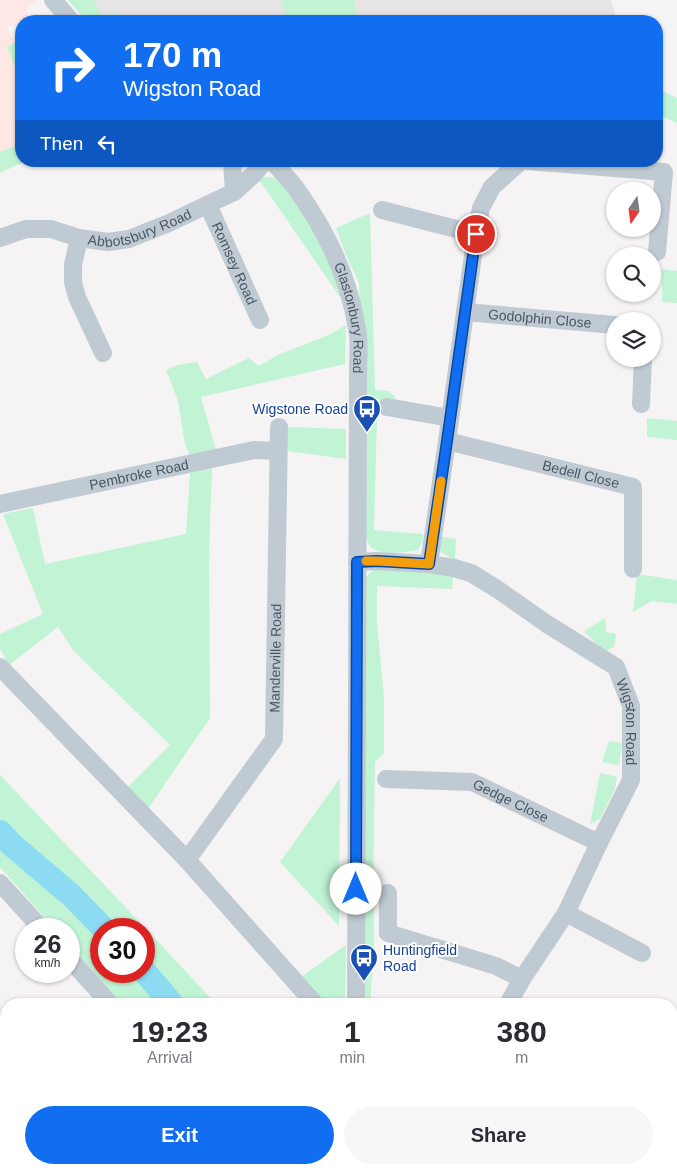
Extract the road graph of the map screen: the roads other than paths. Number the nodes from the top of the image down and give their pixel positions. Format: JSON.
{"nodes":[{"id":1,"x":53,"y":0,"type":"edge"},
{"id":2,"x":66,"y":15,"type":"edge"},
{"id":3,"x":232,"y":167,"type":"edge"},
{"id":4,"x":260,"y":167,"type":"edge"},
{"id":5,"x":277,"y":167,"type":"edge"},
{"id":6,"x":514,"y":167,"type":"edge"},
{"id":7,"x":602,"y":167,"type":"edge"},
{"id":8,"x":234,"y":192,"type":"junction"},
{"id":9,"x":208,"y":205,"type":"junction"},
{"id":10,"x":382,"y":210,"type":"dead end"},
{"id":11,"x":476,"y":234,"type":"junction"},
{"id":12,"x":0,"y":238,"type":"edge"},
{"id":13,"x":79,"y":238,"type":"junction"},
{"id":14,"x":657,"y":247,"type":"edge"},
{"id":15,"x":464,"y":312,"type":"junction"},
{"id":16,"x":260,"y":320,"type":"dead end"},
{"id":17,"x":606,"y":324,"type":"edge"},
{"id":18,"x":103,"y":353,"type":"dead end"},
{"id":19,"x":643,"y":367,"type":"edge"},
{"id":20,"x":392,"y":404,"type":"dead end"},
{"id":21,"x":641,"y":404,"type":"dead end"},
{"id":22,"x":450,"y":418,"type":"junction"},
{"id":23,"x":279,"y":427,"type":"dead end"},
{"id":24,"x":447,"y":441,"type":"junction"},
{"id":25,"x":278,"y":451,"type":"junction"},
{"id":26,"x":0,"y":504,"type":"edge"},
{"id":27,"x":357,"y":562,"type":"junction"},
{"id":28,"x":429,"y":564,"type":"junction"},
{"id":29,"x":633,"y":569,"type":"dead end"},
{"id":30,"x":0,"y":667,"type":"edge"},
{"id":31,"x":386,"y":779,"type":"dead end"},
{"id":32,"x":599,"y":843,"type":"junction"},
{"id":33,"x":186,"y":860,"type":"junction"},
{"id":34,"x":0,"y":883,"type":"edge"},
{"id":35,"x":388,"y":893,"type":"dead end"},
{"id":36,"x":566,"y":913,"type":"junction"},
{"id":37,"x":32,"y":918,"type":"edge"},
{"id":38,"x":642,"y":953,"type":"dead end"},
{"id":39,"x":80,"y":970,"type":"edge"},
{"id":40,"x":522,"y":979,"type":"junction"},
{"id":41,"x":105,"y":998,"type":"edge"},
{"id":42,"x":310,"y":998,"type":"edge"},
{"id":43,"x":356,"y":998,"type":"edge"},
{"id":44,"x":511,"y":998,"type":"edge"}],
"edges":[{"from":1,"to":2,"type":"street"},
{"from":3,"to":8,"type":"street"},
{"from":4,"to":8,"type":"street","name":"Abbotsbury Road"},
{"from":5,"to":27,"type":"street","name":"Glastonbury Road"},
{"from":6,"to":11,"type":"street"},
{"from":7,"to":14,"type":"street"},
{"from":8,"to":9,"type":"street","name":"Abbotsbury Road"},
{"from":9,"to":13,"type":"street","name":"Abbotsbury Road"},
{"from":9,"to":16,"type":"street","name":"Romsey Road"},
{"from":10,"to":11,"type":"street"},
{"from":11,"to":15,"type":"street"},
{"from":12,"to":13,"type":"street","name":"Abbotsbury Road"},
{"from":13,"to":18,"type":"street"},
{"from":15,"to":17,"type":"street","name":"Godolphin Close"},
{"from":15,"to":22,"type":"street"},
{"from":19,"to":21,"type":"street"},
{"from":20,"to":22,"type":"street"},
{"from":22,"to":24,"type":"street"},
{"from":23,"to":25,"type":"street","name":"Manderville Road"},
{"from":24,"to":28,"type":"street"},
{"from":24,"to":29,"type":"street","name":"Bedell Close"},
{"from":25,"to":26,"type":"street","name":"Pembroke Road"},
{"from":25,"to":33,"type":"street","name":"Manderville Road"},
{"from":27,"to":28,"type":"street","name":"Wigston Road"},
{"from":27,"to":43,"type":"street","name":"Glastonbury Road"},
{"from":28,"to":32,"type":"street","name":"Wigston Road"},
{"from":30,"to":33,"type":"street"},
{"from":31,"to":32,"type":"street","name":"Gedge Close"},
{"from":32,"to":36,"type":"street","name":"Wigston Road"},
{"from":33,"to":42,"type":"street"},
{"from":34,"to":37,"type":"street"},
{"from":35,"to":40,"type":"street"},
{"from":36,"to":38,"type":"street"},
{"from":36,"to":40,"type":"street","name":"Wigston Road"},
{"from":39,"to":41,"type":"street"},
{"from":40,"to":44,"type":"street","name":"Wigston Road"}]}
